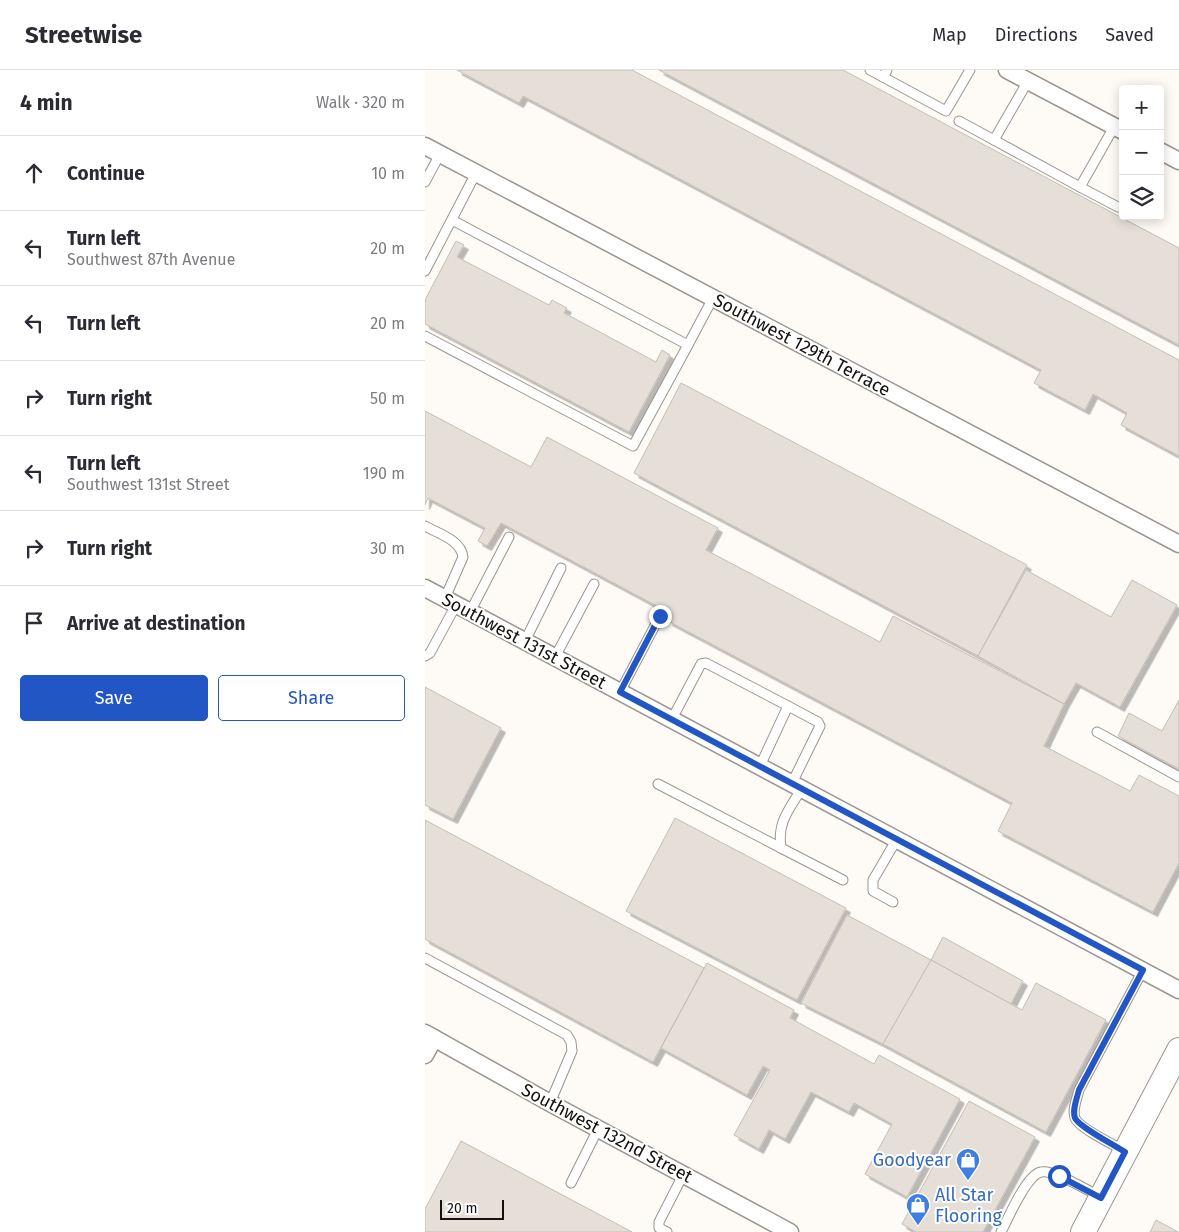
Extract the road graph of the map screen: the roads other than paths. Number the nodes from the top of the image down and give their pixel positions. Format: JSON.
{"nodes":[{"id":1,"x":870,"y":70,"type":"edge"},
{"id":2,"x":970,"y":70,"type":"edge"},
{"id":3,"x":1007,"y":70,"type":"edge"},
{"id":4,"x":885,"y":73,"type":"edge"},
{"id":5,"x":1028,"y":81,"type":"junction"},
{"id":6,"x":959,"y":121,"type":"dead end"},
{"id":7,"x":1119,"y":129,"type":"edge"},
{"id":8,"x":994,"y":140,"type":"junction"},
{"id":9,"x":425,"y":146,"type":"edge"},
{"id":10,"x":1164,"y":153,"type":"edge"},
{"id":11,"x":440,"y":154,"type":"junction"},
{"id":12,"x":1179,"y":161,"type":"edge"},
{"id":13,"x":476,"y":173,"type":"junction"},
{"id":14,"x":425,"y":182,"type":"edge"},
{"id":15,"x":1080,"y":187,"type":"junction"},
{"id":16,"x":1118,"y":207,"type":"dead end"},
{"id":17,"x":452,"y":220,"type":"junction"},
{"id":18,"x":425,"y":271,"type":"edge"},
{"id":19,"x":713,"y":298,"type":"junction"},
{"id":20,"x":425,"y":336,"type":"edge"},
{"id":21,"x":688,"y":346,"type":"junction"},
{"id":22,"x":425,"y":526,"type":"edge"},
{"id":23,"x":509,"y":537,"type":"dead end"},
{"id":24,"x":1179,"y":544,"type":"edge"},
{"id":25,"x":561,"y":568,"type":"dead end"},
{"id":26,"x":594,"y":584,"type":"dead end"},
{"id":27,"x":425,"y":588,"type":"edge"},
{"id":28,"x":457,"y":605,"type":"junction"},
{"id":29,"x":660,"y":616,"type":"dead end"},
{"id":30,"x":525,"y":641,"type":"junction"},
{"id":31,"x":425,"y":656,"type":"edge"},
{"id":32,"x":555,"y":657,"type":"junction"},
{"id":33,"x":620,"y":692,"type":"junction"},
{"id":34,"x":788,"y":706,"type":"junction"},
{"id":35,"x":672,"y":720,"type":"junction"},
{"id":36,"x":1097,"y":732,"type":"dead end"},
{"id":37,"x":760,"y":766,"type":"junction"},
{"id":38,"x":1179,"y":777,"type":"edge"},
{"id":39,"x":658,"y":784,"type":"dead end"},
{"id":40,"x":797,"y":786,"type":"junction"},
{"id":41,"x":897,"y":839,"type":"junction"},
{"id":42,"x":781,"y":848,"type":"junction"},
{"id":43,"x":843,"y":880,"type":"dead end"},
{"id":44,"x":893,"y":902,"type":"dead end"},
{"id":45,"x":425,"y":958,"type":"edge"},
{"id":46,"x":1143,"y":970,"type":"junction"},
{"id":47,"x":1179,"y":990,"type":"edge"},
{"id":48,"x":429,"y":1035,"type":"edge"},
{"id":49,"x":1179,"y":1050,"type":"edge"},
{"id":50,"x":425,"y":1055,"type":"edge"},
{"id":51,"x":550,"y":1103,"type":"junction"},
{"id":52,"x":598,"y":1129,"type":"junction"},
{"id":53,"x":1125,"y":1152,"type":"junction"},
{"id":54,"x":683,"y":1175,"type":"junction"},
{"id":55,"x":571,"y":1182,"type":"dead end"},
{"id":56,"x":1101,"y":1198,"type":"junction"},
{"id":57,"x":771,"y":1228,"type":"edge"},
{"id":58,"x":667,"y":1232,"type":"edge"},
{"id":59,"x":790,"y":1232,"type":"edge"},
{"id":60,"x":1001,"y":1232,"type":"edge"},
{"id":61,"x":1083,"y":1232,"type":"edge"}],
"edges":[{"from":1,"to":4,"type":"lane"},
{"from":2,"to":4,"type":"lane"},
{"from":3,"to":5,"type":"street"},
{"from":5,"to":7,"type":"street"},
{"from":5,"to":8,"type":"lane"},
{"from":6,"to":8,"type":"lane"},
{"from":7,"to":15,"type":"lane"},
{"from":8,"to":15,"type":"lane"},
{"from":9,"to":11,"type":"street","name":"Southwest 129th Terrace"},
{"from":10,"to":12,"type":"street"},
{"from":11,"to":13,"type":"street","name":"Southwest 129th Terrace"},
{"from":11,"to":14,"type":"lane"},
{"from":13,"to":17,"type":"lane"},
{"from":13,"to":19,"type":"street","name":"Southwest 129th Terrace"},
{"from":15,"to":16,"type":"lane"},
{"from":17,"to":18,"type":"lane"},
{"from":17,"to":21,"type":"lane"},
{"from":19,"to":21,"type":"lane"},
{"from":19,"to":24,"type":"street","name":"Southwest 129th Terrace"},
{"from":20,"to":21,"type":"lane"},
{"from":22,"to":28,"type":"lane"},
{"from":23,"to":28,"type":"lane"},
{"from":25,"to":30,"type":"lane"},
{"from":26,"to":32,"type":"lane"},
{"from":27,"to":28,"type":"street","name":"Southwest 131st Street"},
{"from":28,"to":30,"type":"street","name":"Southwest 131st Street"},
{"from":28,"to":31,"type":"lane"},
{"from":29,"to":33,"type":"lane"},
{"from":30,"to":32,"type":"street","name":"Southwest 131st Street"},
{"from":32,"to":33,"type":"street","name":"Southwest 131st Street"},
{"from":33,"to":35,"type":"street","name":"Southwest 131st Street"},
{"from":34,"to":35,"type":"lane"},
{"from":34,"to":37,"type":"lane"},
{"from":34,"to":40,"type":"lane"},
{"from":35,"to":37,"type":"street","name":"Southwest 131st Street"},
{"from":36,"to":38,"type":"lane"},
{"from":37,"to":40,"type":"street","name":"Southwest 131st Street"},
{"from":39,"to":42,"type":"lane"},
{"from":40,"to":41,"type":"street","name":"Southwest 131st Street"},
{"from":40,"to":42,"type":"lane"},
{"from":41,"to":44,"type":"lane"},
{"from":41,"to":46,"type":"street","name":"Southwest 131st Street"},
{"from":42,"to":43,"type":"lane"},
{"from":45,"to":51,"type":"lane"},
{"from":46,"to":47,"type":"street","name":"Southwest 131st Street"},
{"from":46,"to":53,"type":"lane"},
{"from":48,"to":50,"type":"street"},
{"from":48,"to":51,"type":"street","name":"Southwest 132nd Street"},
{"from":49,"to":53,"type":"main road"},
{"from":51,"to":52,"type":"street","name":"Southwest 132nd Street"},
{"from":52,"to":54,"type":"street","name":"Southwest 132nd Street"},
{"from":52,"to":55,"type":"lane"},
{"from":53,"to":56,"type":"main road"},
{"from":54,"to":57,"type":"street","name":"Southwest 132nd Street"},
{"from":54,"to":58,"type":"lane"},
{"from":56,"to":60,"type":"lane"},
{"from":56,"to":61,"type":"main road"},
{"from":57,"to":59,"type":"street","name":"Southwest 132nd Street"}]}
